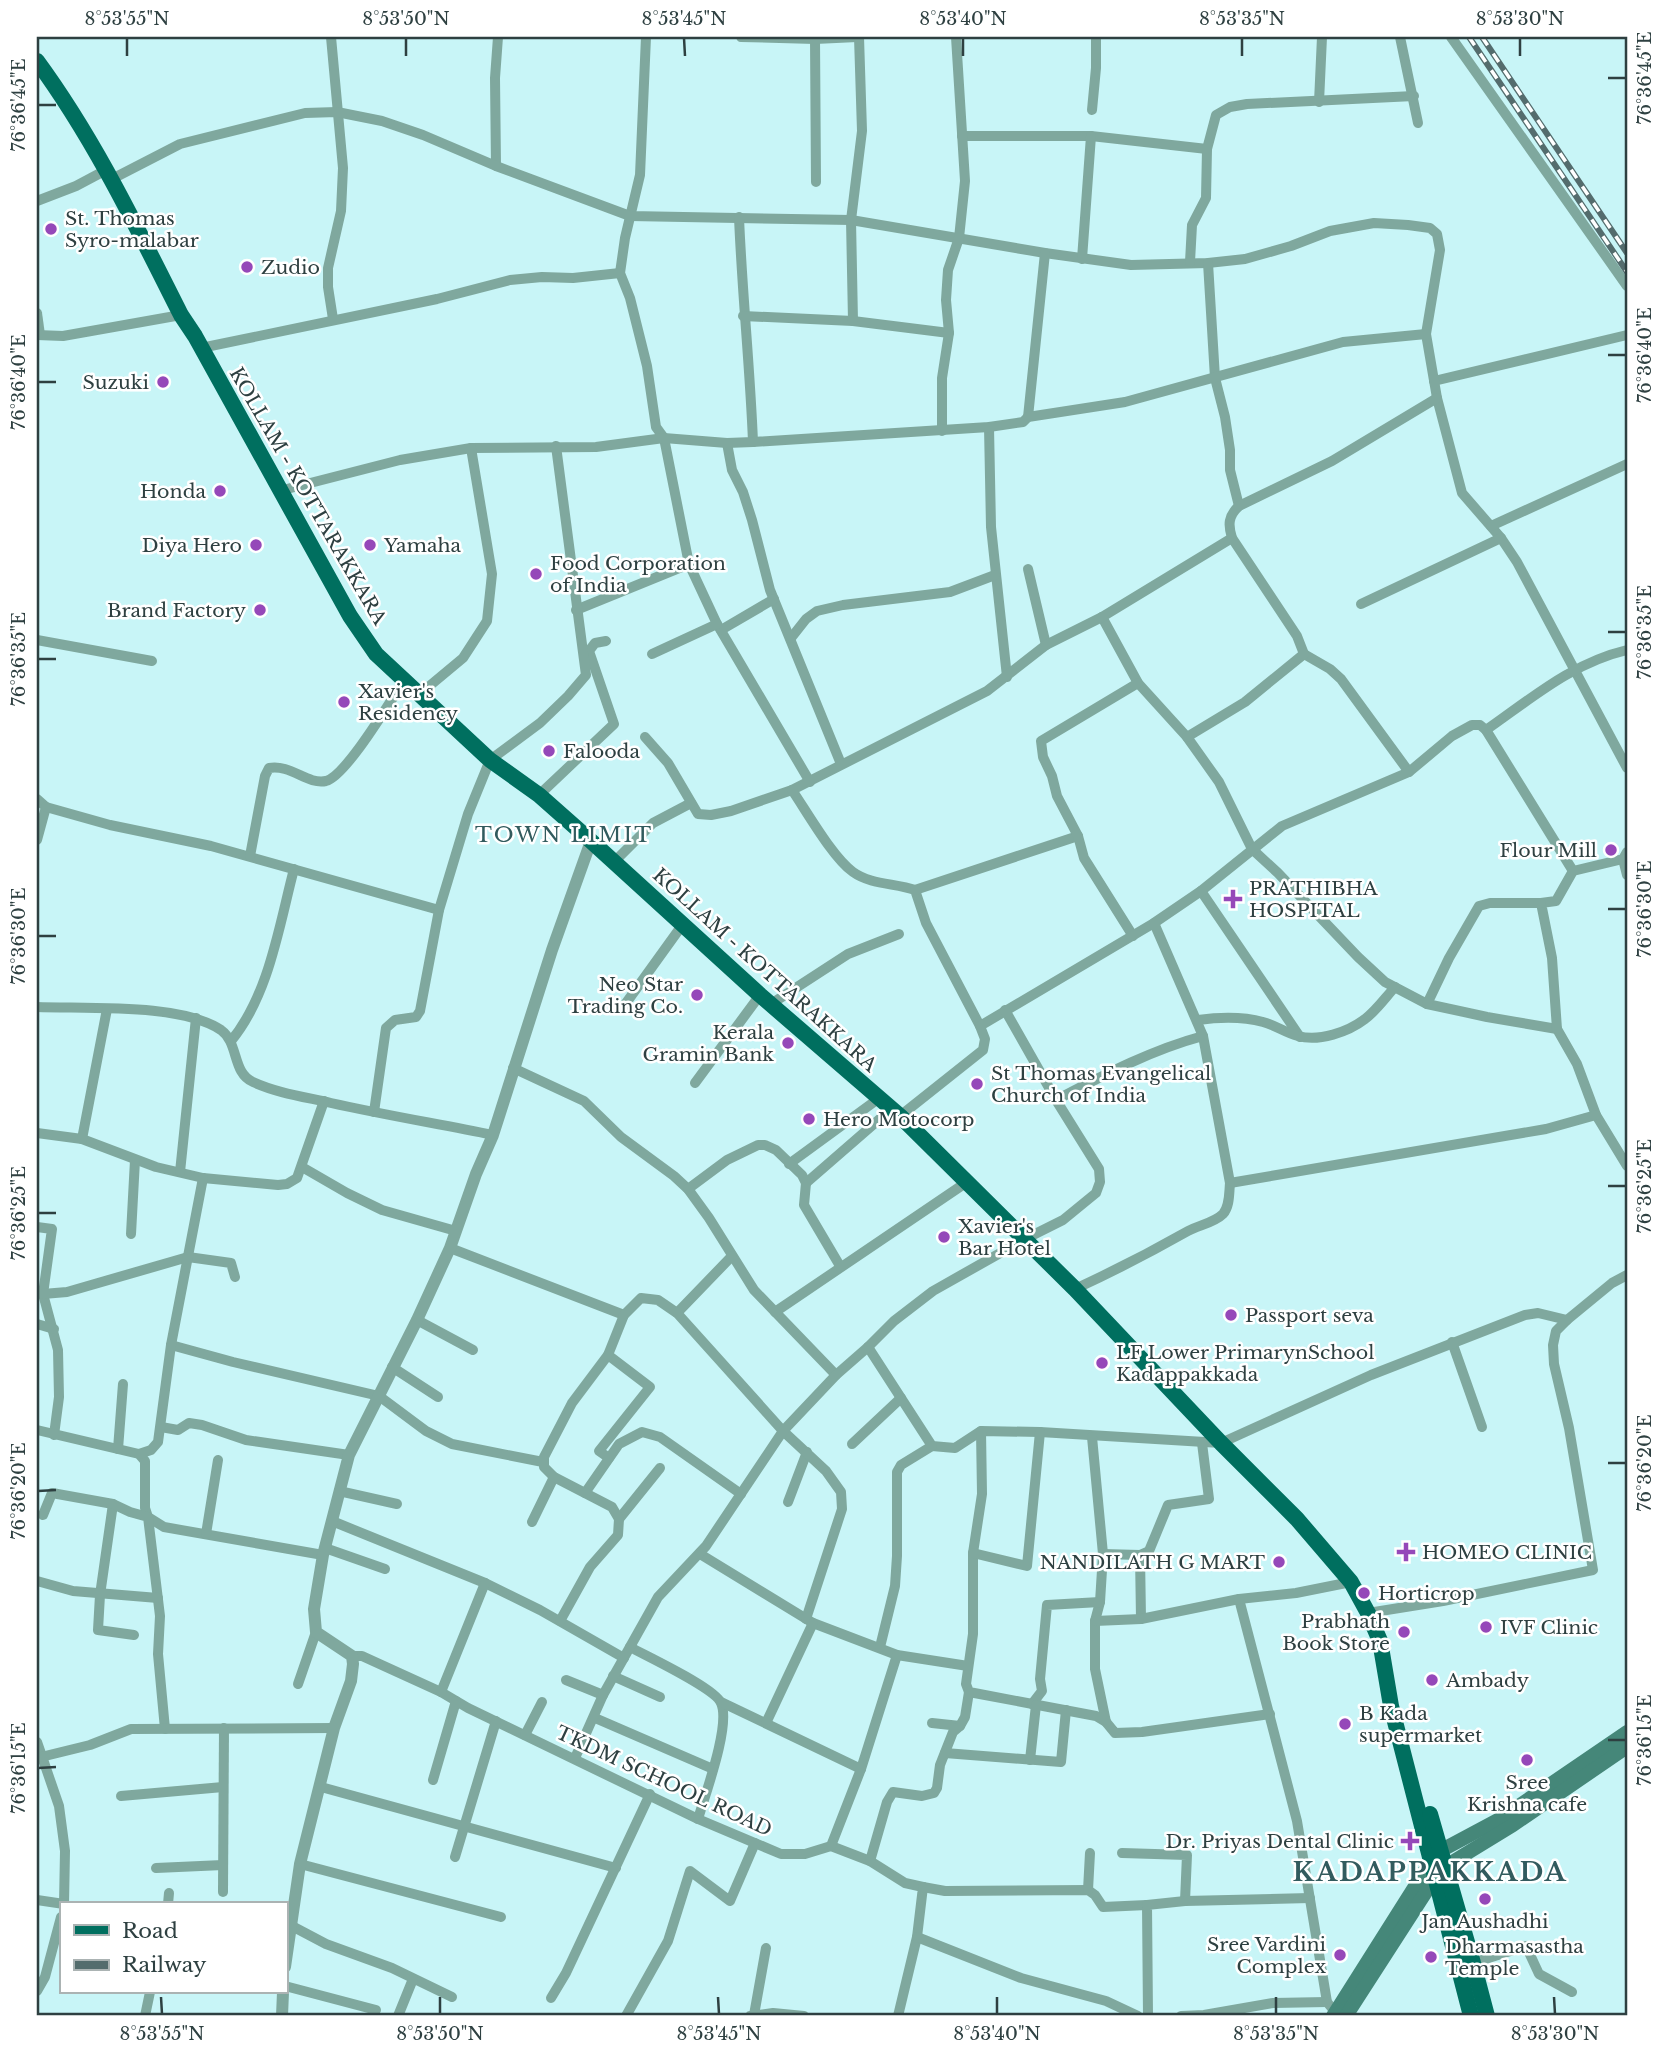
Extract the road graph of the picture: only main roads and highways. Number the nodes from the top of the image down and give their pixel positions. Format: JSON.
{"nodes":[{"id":1,"x":37,"y":61,"type":"edge"},
{"id":2,"x":1627,"y":1732,"type":"edge"},
{"id":3,"x":1627,"y":1747,"type":"edge"},
{"id":4,"x":1438,"y":1864,"type":"junction"},
{"id":5,"x":1335,"y":2012,"type":"edge"},
{"id":6,"x":1471,"y":2016,"type":"edge"},
{"id":7,"x":1487,"y":2016,"type":"edge"}],
"edges":[{"from":1,"to":4,"type":"main road","name":"KOLLAM - KOTTARAKKARA"},
{"from":2,"to":4,"type":"main road"},
{"from":3,"to":4,"type":"main road"},
{"from":4,"to":5,"type":"main road"},
{"from":4,"to":6,"type":"main road"},
{"from":4,"to":7,"type":"main road"}]}
